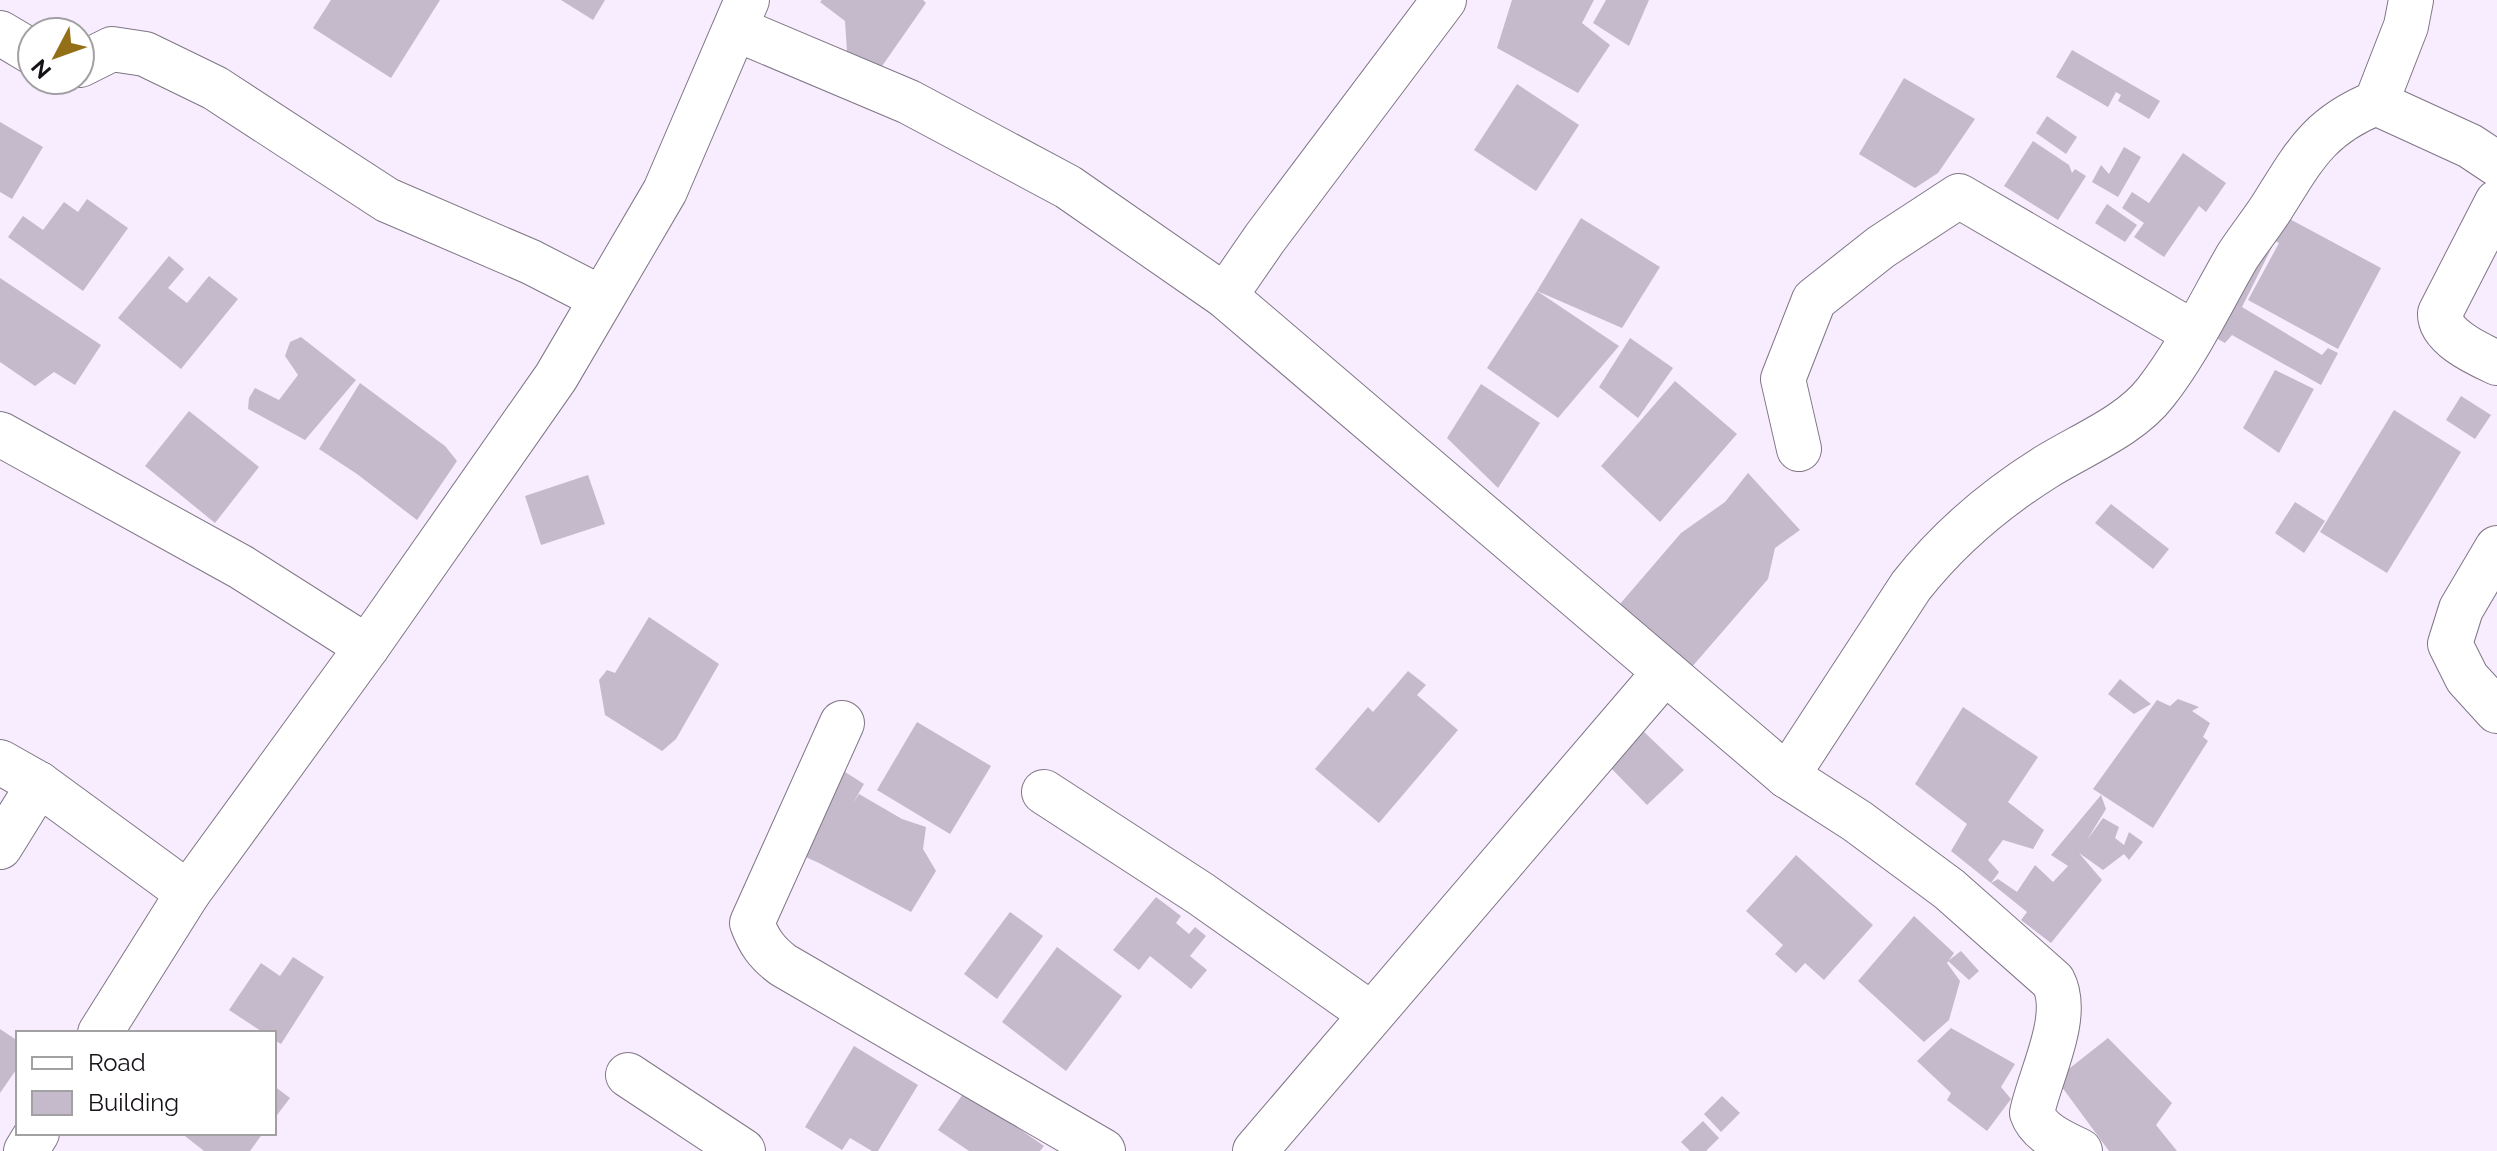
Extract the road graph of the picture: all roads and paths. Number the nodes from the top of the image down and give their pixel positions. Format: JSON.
{"nodes":[{"id":1,"x":1444,"y":0,"type":"edge"},
{"id":2,"x":2411,"y":0,"type":"edge"},
{"id":3,"x":742,"y":15,"type":"edge"},
{"id":4,"x":96,"y":57,"type":"edge"},
{"id":5,"x":2376,"y":103,"type":"junction"},
{"id":6,"x":2497,"y":164,"type":"edge"},
{"id":7,"x":2497,"y":202,"type":"edge"},
{"id":8,"x":1225,"y":296,"type":"junction"},
{"id":9,"x":601,"y":298,"type":"junction"},
{"id":10,"x":2194,"y":333,"type":"junction"},
{"id":11,"x":2497,"y":363,"type":"edge"},
{"id":12,"x":0,"y":434,"type":"edge"},
{"id":13,"x":1799,"y":449,"type":"dead end"},
{"id":14,"x":2497,"y":548,"type":"edge"},
{"id":15,"x":367,"y":647,"type":"junction"},
{"id":16,"x":1665,"y":672,"type":"junction"},
{"id":17,"x":2497,"y":711,"type":"edge"},
{"id":18,"x":842,"y":723,"type":"dead end"},
{"id":19,"x":0,"y":762,"type":"edge"},
{"id":20,"x":1787,"y":776,"type":"junction"},
{"id":21,"x":39,"y":784,"type":"junction"},
{"id":22,"x":1044,"y":792,"type":"dead end"},
{"id":23,"x":0,"y":847,"type":"edge"},
{"id":24,"x":188,"y":893,"type":"junction"},
{"id":25,"x":1371,"y":1014,"type":"junction"},
{"id":26,"x":101,"y":1031,"type":"edge"},
{"id":27,"x":628,"y":1075,"type":"dead end"},
{"id":28,"x":743,"y":1151,"type":"edge"},
{"id":29,"x":1103,"y":1151,"type":"edge"},
{"id":30,"x":1255,"y":1151,"type":"edge"},
{"id":31,"x":2080,"y":1151,"type":"edge"}],
"edges":[{"from":1,"to":8,"type":"street"},
{"from":2,"to":5,"type":"street"},
{"from":3,"to":8,"type":"street"},
{"from":3,"to":9,"type":"street"},
{"from":4,"to":9,"type":"street"},
{"from":5,"to":6,"type":"street"},
{"from":5,"to":10,"type":"street"},
{"from":7,"to":11,"type":"street"},
{"from":8,"to":16,"type":"street"},
{"from":9,"to":15,"type":"street"},
{"from":10,"to":13,"type":"street"},
{"from":10,"to":20,"type":"street"},
{"from":12,"to":15,"type":"street"},
{"from":14,"to":17,"type":"street"},
{"from":15,"to":24,"type":"street"},
{"from":16,"to":20,"type":"street"},
{"from":16,"to":25,"type":"street"},
{"from":18,"to":29,"type":"street"},
{"from":19,"to":21,"type":"street"},
{"from":20,"to":31,"type":"street"},
{"from":21,"to":23,"type":"street"},
{"from":21,"to":24,"type":"street"},
{"from":22,"to":25,"type":"street"},
{"from":24,"to":26,"type":"street"},
{"from":25,"to":30,"type":"street"},
{"from":27,"to":28,"type":"street"}]}
